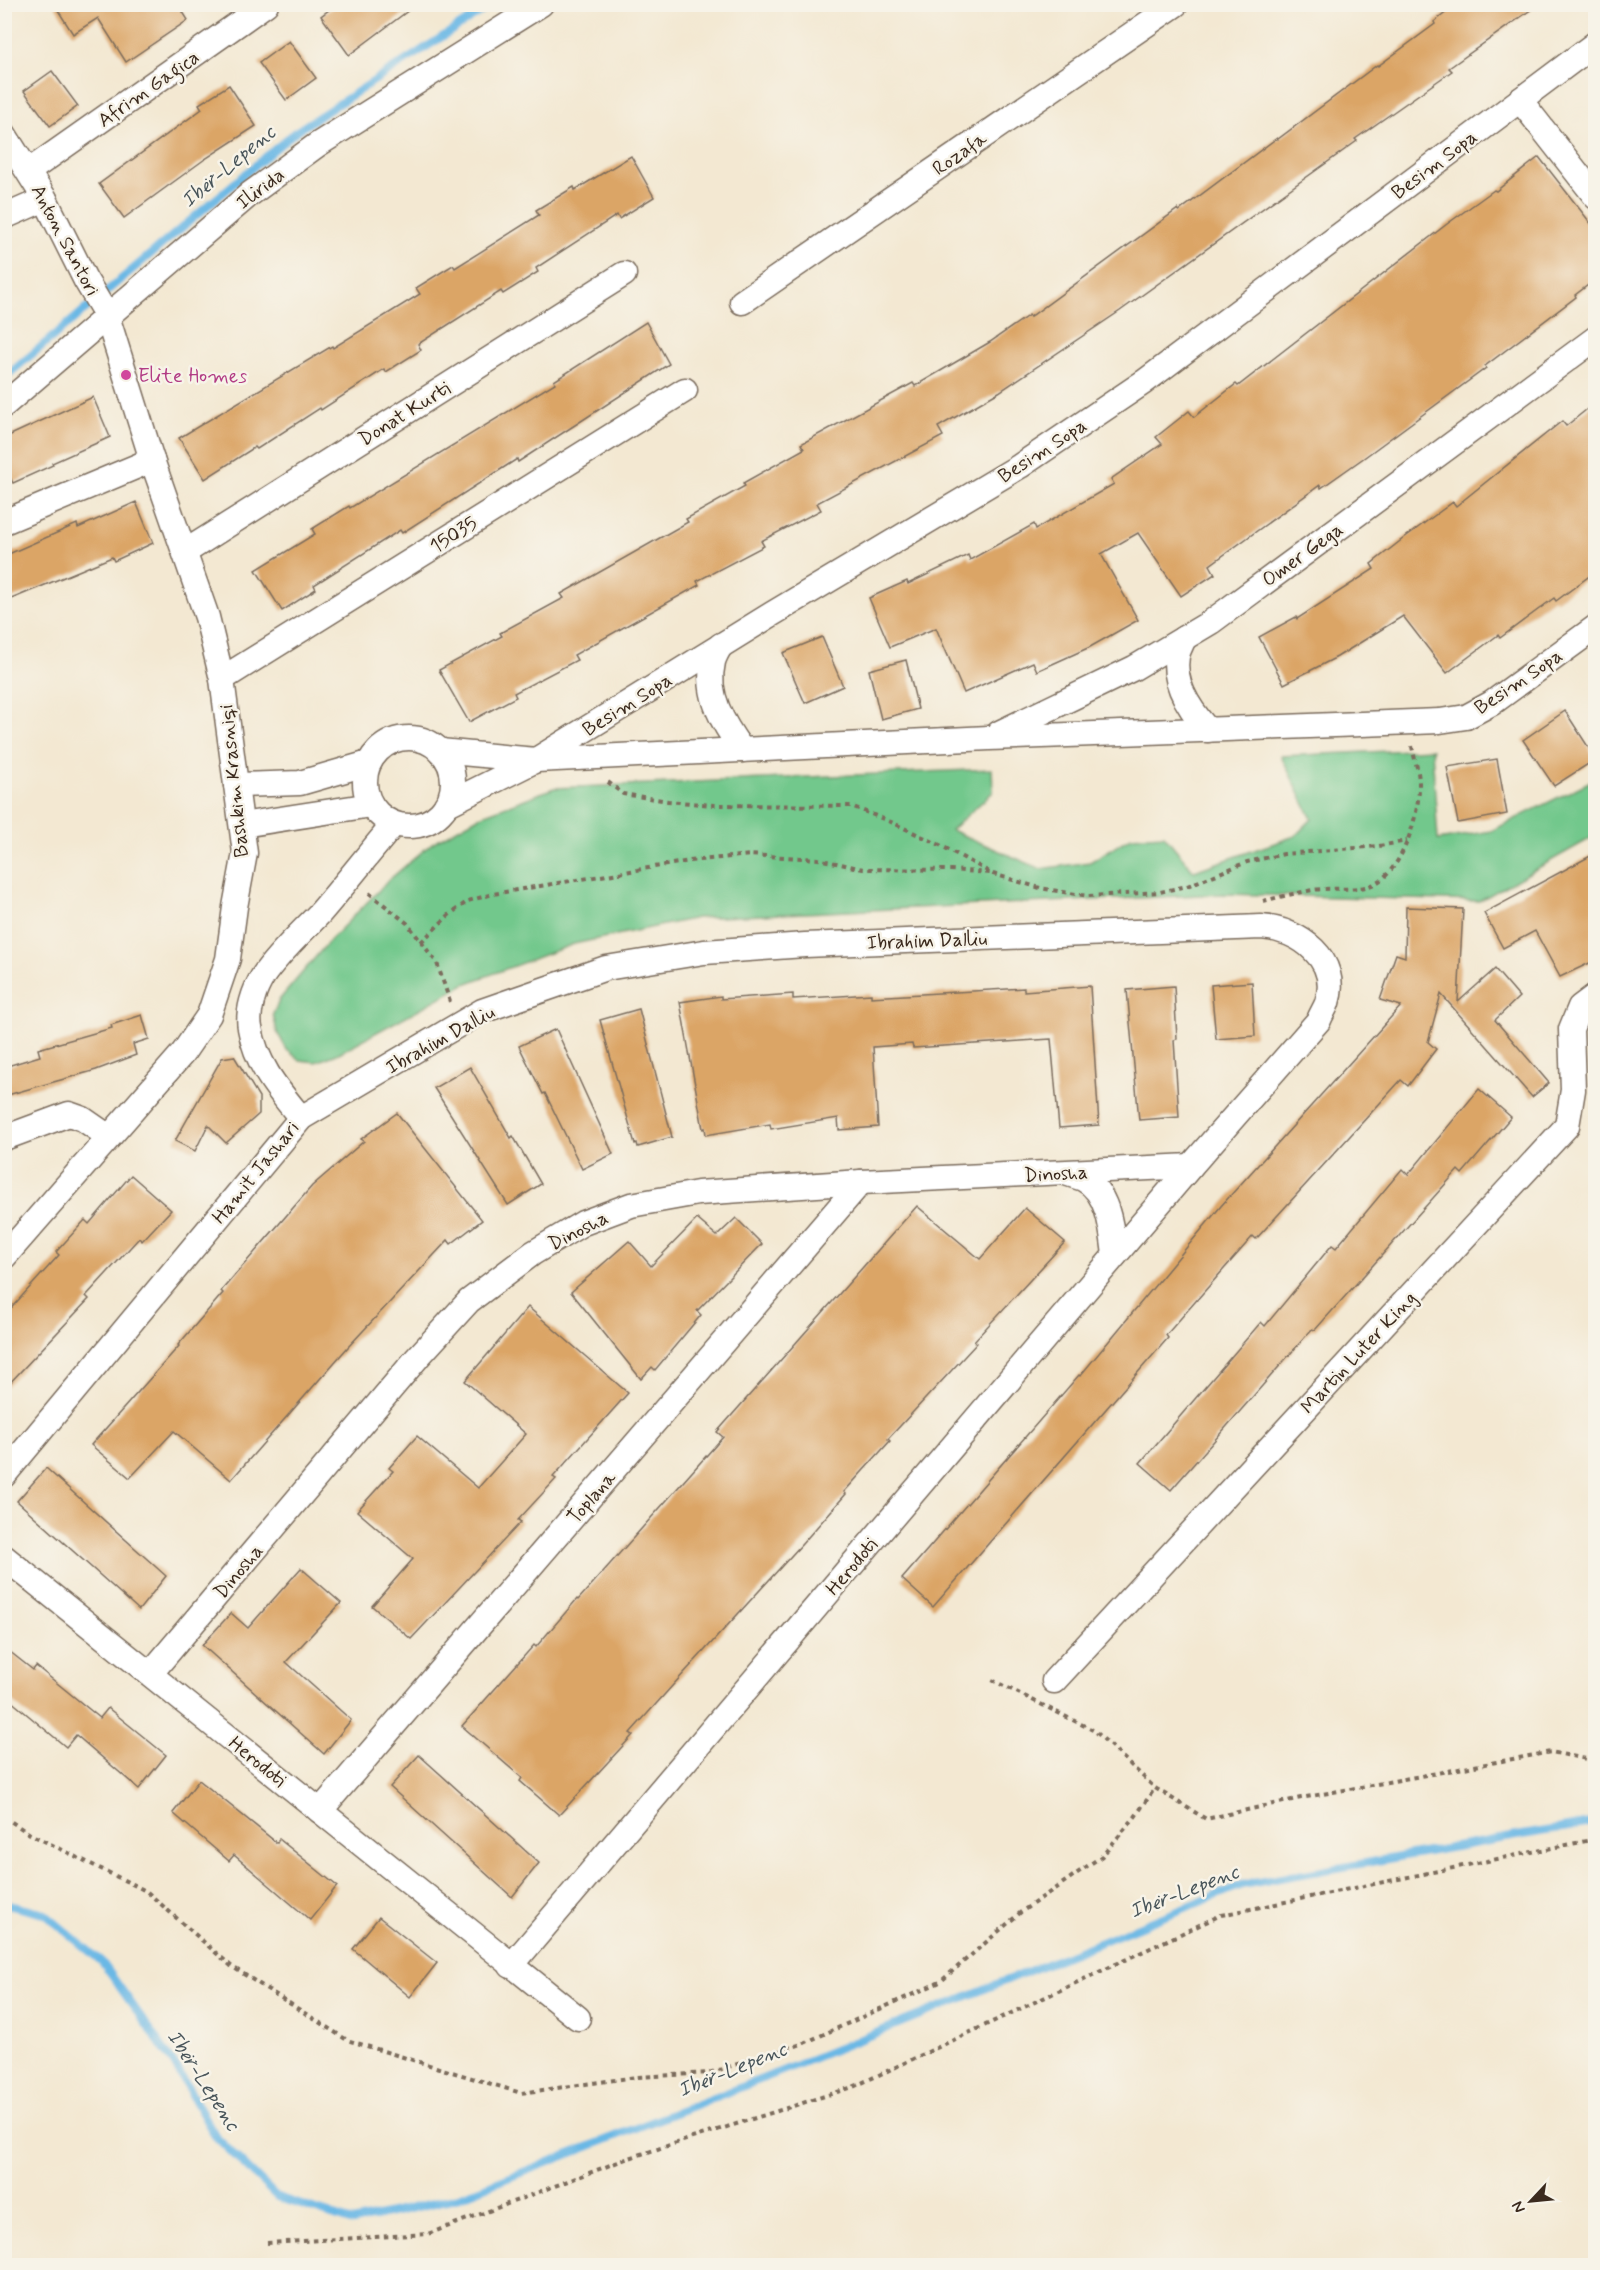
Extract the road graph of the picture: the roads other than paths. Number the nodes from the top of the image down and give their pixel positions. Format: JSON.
{"nodes":[{"id":1,"x":266,"y":4,"type":"edge"},
{"id":2,"x":542,"y":4,"type":"edge"},
{"id":3,"x":1176,"y":4,"type":"edge"},
{"id":4,"x":1596,"y":43,"type":"edge"},
{"id":5,"x":1520,"y":99,"type":"junction"},
{"id":6,"x":4,"y":134,"type":"edge"},
{"id":7,"x":29,"y":171,"type":"junction"},
{"id":8,"x":1596,"y":197,"type":"edge"},
{"id":9,"x":45,"y":199,"type":"junction"},
{"id":10,"x":4,"y":217,"type":"edge"},
{"id":11,"x":624,"y":274,"type":"dead end"},
{"id":12,"x":742,"y":303,"type":"dead end"},
{"id":13,"x":107,"y":316,"type":"junction"},
{"id":14,"x":1596,"y":338,"type":"edge"},
{"id":15,"x":685,"y":390,"type":"dead end"},
{"id":16,"x":4,"y":405,"type":"edge"},
{"id":17,"x":152,"y":460,"type":"junction"},
{"id":18,"x":4,"y":522,"type":"edge"},
{"id":19,"x":185,"y":552,"type":"junction"},
{"id":20,"x":1596,"y":627,"type":"edge"},
{"id":21,"x":1184,"y":638,"type":"junction"},
{"id":22,"x":721,"y":645,"type":"junction"},
{"id":23,"x":222,"y":679,"type":"junction"},
{"id":24,"x":1208,"y":730,"type":"junction"},
{"id":25,"x":989,"y":738,"type":"junction"},
{"id":26,"x":742,"y":750,"type":"junction"},
{"id":27,"x":440,"y":751,"type":"junction"},
{"id":28,"x":536,"y":760,"type":"junction"},
{"id":29,"x":369,"y":764,"type":"junction"},
{"id":30,"x":236,"y":785,"type":"junction"},
{"id":31,"x":371,"y":805,"type":"junction"},
{"id":32,"x":446,"y":805,"type":"junction"},
{"id":33,"x":394,"y":824,"type":"junction"},
{"id":34,"x":242,"y":825,"type":"junction"},
{"id":35,"x":1596,"y":995,"type":"edge"},
{"id":36,"x":301,"y":1118,"type":"junction"},
{"id":37,"x":110,"y":1137,"type":"junction"},
{"id":38,"x":4,"y":1138,"type":"edge"},
{"id":39,"x":1191,"y":1166,"type":"junction"},
{"id":40,"x":1063,"y":1173,"type":"junction"},
{"id":41,"x":861,"y":1182,"type":"junction"},
{"id":42,"x":1115,"y":1255,"type":"junction"},
{"id":43,"x":4,"y":1257,"type":"edge"},
{"id":44,"x":4,"y":1475,"type":"edge"},
{"id":45,"x":4,"y":1557,"type":"edge"},
{"id":46,"x":150,"y":1674,"type":"junction"},
{"id":47,"x":1054,"y":1681,"type":"dead end"},
{"id":48,"x":320,"y":1811,"type":"junction"},
{"id":49,"x":511,"y":1965,"type":"junction"},
{"id":50,"x":578,"y":2018,"type":"dead end"}],
"edges":[{"from":1,"to":7,"type":"street","name":"Afrim Gagica"},
{"from":2,"to":13,"type":"street","name":"Ilirida"},
{"from":3,"to":12,"type":"street","name":"Rozafa"},
{"from":4,"to":5,"type":"street","name":"Besim Sopa"},
{"from":5,"to":8,"type":"street"},
{"from":5,"to":22,"type":"street","name":"Besim Sopa"},
{"from":6,"to":7,"type":"street","name":"Anton Santori"},
{"from":7,"to":9,"type":"street","name":"Anton Santori"},
{"from":9,"to":10,"type":"street"},
{"from":9,"to":13,"type":"street","name":"Anton Santori"},
{"from":11,"to":19,"type":"street","name":"Donat Kurti"},
{"from":13,"to":16,"type":"street","name":"Ilirida"},
{"from":13,"to":17,"type":"street","name":"Bashkim Krasniqi"},
{"from":14,"to":21,"type":"street","name":"Omer Gega"},
{"from":15,"to":23,"type":"street","name":"15035"},
{"from":17,"to":18,"type":"street"},
{"from":17,"to":19,"type":"street","name":"Bashkim Krasniqi"},
{"from":19,"to":23,"type":"street","name":"Bashkim Krasniqi"},
{"from":20,"to":24,"type":"street","name":"Besim Sopa"},
{"from":21,"to":24,"type":"street"},
{"from":21,"to":25,"type":"street","name":"Omer Gega"},
{"from":22,"to":26,"type":"street"},
{"from":22,"to":28,"type":"street","name":"Besim Sopa"},
{"from":23,"to":30,"type":"street","name":"Bashkim Krasniqi"},
{"from":24,"to":25,"type":"street","name":"Besim Sopa"},
{"from":25,"to":26,"type":"street","name":"Besim Sopa"},
{"from":26,"to":28,"type":"street","name":"Besim Sopa"},
{"from":27,"to":28,"type":"street","name":"Besim Sopa"},
{"from":27,"to":29,"type":"street","name":"Besim Sopa"},
{"from":27,"to":32,"type":"street"},
{"from":28,"to":32,"type":"street","name":"Besim Sopa"},
{"from":29,"to":30,"type":"street"},
{"from":29,"to":31,"type":"street"},
{"from":30,"to":34,"type":"street","name":"Bashkim Krasniqi"},
{"from":31,"to":33,"type":"street"},
{"from":31,"to":34,"type":"street"},
{"from":32,"to":33,"type":"street","name":"Besim Sopa"},
{"from":33,"to":36,"type":"street","name":"Hamit Jashari"},
{"from":34,"to":37,"type":"street","name":"Bashkim Krasniqi"},
{"from":35,"to":47,"type":"street","name":"Martin Luter King"},
{"from":36,"to":39,"type":"street","name":"Ibrahim Dalliu"},
{"from":36,"to":44,"type":"street","name":"Hamit Jashari"},
{"from":37,"to":38,"type":"street"},
{"from":37,"to":43,"type":"street","name":"Bashkim Krasniqi"},
{"from":39,"to":40,"type":"street","name":"Dinosha"},
{"from":39,"to":42,"type":"street","name":"Herodoti"},
{"from":40,"to":41,"type":"street","name":"Dinosha"},
{"from":40,"to":42,"type":"street"},
{"from":41,"to":46,"type":"street","name":"Dinosha"},
{"from":41,"to":48,"type":"street","name":"Toplana"},
{"from":42,"to":49,"type":"street","name":"Herodoti"},
{"from":45,"to":46,"type":"street","name":"Herodoti"},
{"from":46,"to":48,"type":"street","name":"Herodoti"},
{"from":48,"to":49,"type":"street","name":"Herodoti"},
{"from":49,"to":50,"type":"street","name":"Herodoti"}]}
